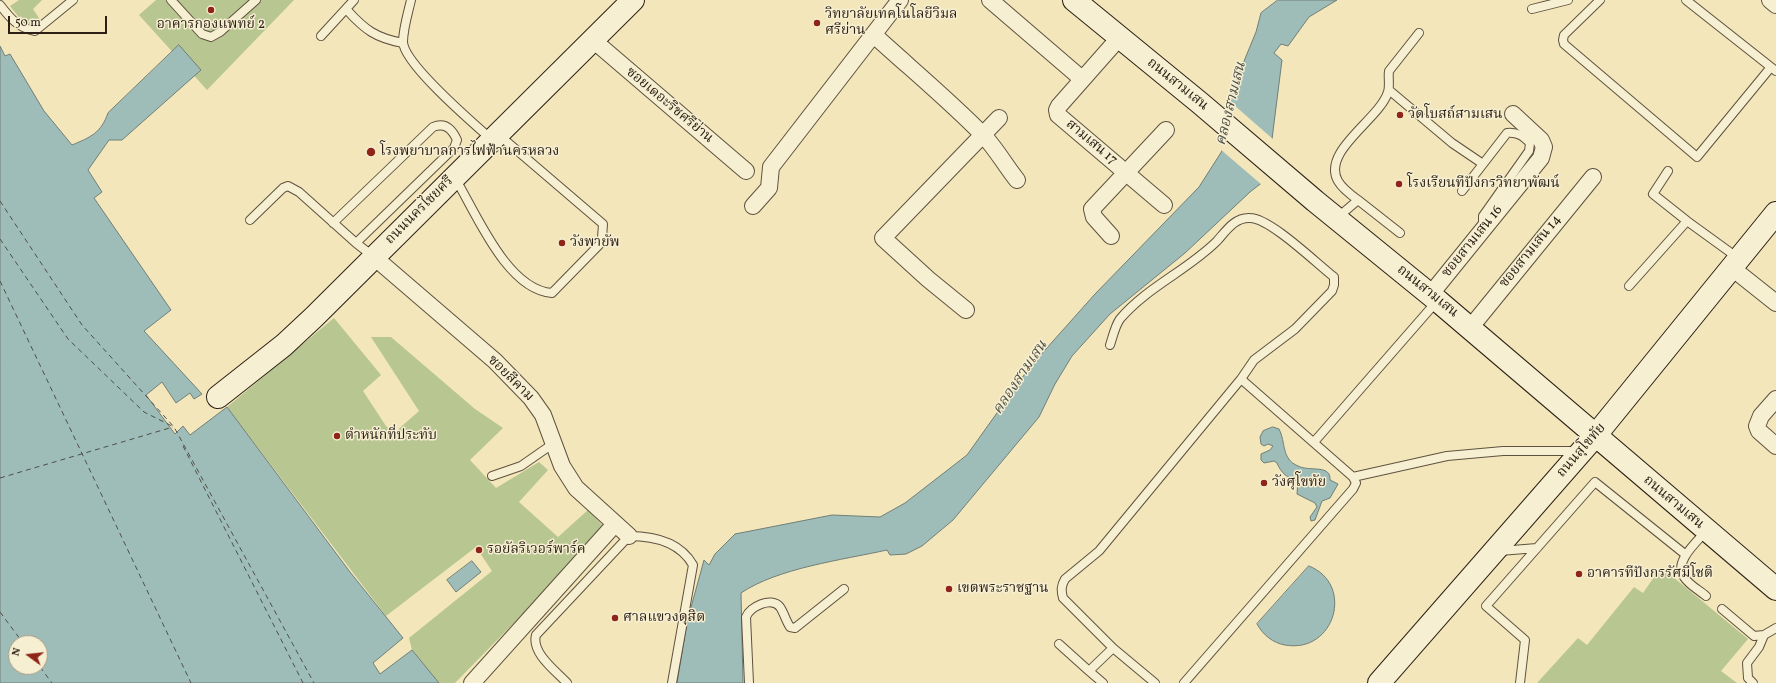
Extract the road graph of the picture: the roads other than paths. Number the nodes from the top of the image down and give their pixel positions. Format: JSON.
{"nodes":[{"id":1,"x":72,"y":0,"type":"edge"},
{"id":2,"x":171,"y":0,"type":"edge"},
{"id":3,"x":256,"y":0,"type":"edge"},
{"id":4,"x":354,"y":0,"type":"edge"},
{"id":5,"x":411,"y":0,"type":"edge"},
{"id":6,"x":633,"y":0,"type":"edge"},
{"id":7,"x":900,"y":0,"type":"edge"},
{"id":8,"x":990,"y":0,"type":"edge"},
{"id":9,"x":1074,"y":0,"type":"edge"},
{"id":10,"x":1568,"y":0,"type":"edge"},
{"id":11,"x":1600,"y":0,"type":"edge"},
{"id":12,"x":1686,"y":0,"type":"edge"},
{"id":13,"x":1770,"y":0,"type":"edge"},
{"id":14,"x":0,"y":5,"type":"edge"},
{"id":15,"x":1776,"y":5,"type":"edge"},
{"id":16,"x":1532,"y":9,"type":"dead end"},
{"id":17,"x":347,"y":10,"type":"junction"},
{"id":18,"x":1419,"y":33,"type":"dead end"},
{"id":19,"x":874,"y":35,"type":"junction"},
{"id":20,"x":321,"y":36,"type":"dead end"},
{"id":21,"x":1119,"y":38,"type":"junction"},
{"id":22,"x":593,"y":40,"type":"junction"},
{"id":23,"x":403,"y":43,"type":"junction"},
{"id":24,"x":1774,"y":69,"type":"edge"},
{"id":25,"x":1082,"y":80,"type":"junction"},
{"id":26,"x":1389,"y":90,"type":"junction"},
{"id":27,"x":1514,"y":114,"type":"dead end"},
{"id":28,"x":999,"y":118,"type":"dead end"},
{"id":29,"x":1166,"y":130,"type":"dead end"},
{"id":30,"x":984,"y":136,"type":"junction"},
{"id":31,"x":495,"y":137,"type":"junction"},
{"id":32,"x":1483,"y":164,"type":"junction"},
{"id":33,"x":746,"y":171,"type":"dead end"},
{"id":34,"x":1668,"y":171,"type":"dead end"},
{"id":35,"x":1125,"y":172,"type":"junction"},
{"id":36,"x":454,"y":177,"type":"junction"},
{"id":37,"x":1593,"y":177,"type":"dead end"},
{"id":38,"x":1016,"y":180,"type":"dead end"},
{"id":39,"x":1462,"y":191,"type":"dead end"},
{"id":40,"x":1358,"y":200,"type":"junction"},
{"id":41,"x":1164,"y":205,"type":"dead end"},
{"id":42,"x":753,"y":206,"type":"dead end"},
{"id":43,"x":1776,"y":213,"type":"edge"},
{"id":44,"x":1336,"y":219,"type":"junction"},
{"id":45,"x":250,"y":220,"type":"dead end"},
{"id":46,"x":1687,"y":220,"type":"junction"},
{"id":47,"x":334,"y":223,"type":"junction"},
{"id":48,"x":1486,"y":226,"type":"junction"},
{"id":49,"x":1400,"y":233,"type":"dead end"},
{"id":50,"x":1111,"y":236,"type":"dead end"},
{"id":51,"x":356,"y":243,"type":"junction"},
{"id":52,"x":374,"y":257,"type":"junction"},
{"id":53,"x":1735,"y":263,"type":"junction"},
{"id":54,"x":1629,"y":286,"type":"dead end"},
{"id":55,"x":1434,"y":298,"type":"junction"},
{"id":56,"x":1776,"y":303,"type":"edge"},
{"id":57,"x":966,"y":310,"type":"dead end"},
{"id":58,"x":1470,"y":328,"type":"junction"},
{"id":59,"x":1110,"y":345,"type":"dead end"},
{"id":60,"x":1241,"y":379,"type":"junction"},
{"id":61,"x":218,"y":397,"type":"dead end"},
{"id":62,"x":1776,"y":399,"type":"edge"},
{"id":63,"x":1314,"y":442,"type":"junction"},
{"id":64,"x":554,"y":443,"type":"junction"},
{"id":65,"x":1589,"y":444,"type":"junction"},
{"id":66,"x":1776,"y":446,"type":"edge"},
{"id":67,"x":492,"y":476,"type":"dead end"},
{"id":68,"x":1353,"y":477,"type":"junction"},
{"id":69,"x":616,"y":524,"type":"junction"},
{"id":70,"x":1706,"y":531,"type":"junction"},
{"id":71,"x":629,"y":536,"type":"junction"},
{"id":72,"x":1537,"y":548,"type":"junction"},
{"id":73,"x":1495,"y":551,"type":"junction"},
{"id":74,"x":1686,"y":555,"type":"junction"},
{"id":75,"x":1776,"y":588,"type":"edge"},
{"id":76,"x":844,"y":589,"type":"dead end"},
{"id":77,"x":1706,"y":596,"type":"dead end"},
{"id":78,"x":1722,"y":609,"type":"dead end"},
{"id":79,"x":1776,"y":628,"type":"edge"},
{"id":80,"x":1764,"y":635,"type":"junction"},
{"id":81,"x":1059,"y":644,"type":"dead end"},
{"id":82,"x":1113,"y":648,"type":"junction"},
{"id":83,"x":1088,"y":671,"type":"junction"},
{"id":84,"x":472,"y":683,"type":"edge"},
{"id":85,"x":567,"y":683,"type":"edge"},
{"id":86,"x":672,"y":683,"type":"edge"},
{"id":87,"x":749,"y":683,"type":"edge"},
{"id":88,"x":1103,"y":683,"type":"edge"},
{"id":89,"x":1155,"y":683,"type":"edge"},
{"id":90,"x":1184,"y":683,"type":"edge"},
{"id":91,"x":1379,"y":683,"type":"edge"},
{"id":92,"x":1520,"y":683,"type":"edge"},
{"id":93,"x":1753,"y":683,"type":"edge"}],
"edges":[{"from":1,"to":14,"type":"lane"},
{"from":2,"to":3,"type":"lane"},
{"from":4,"to":17,"type":"lane"},
{"from":5,"to":23,"type":"lane"},
{"from":6,"to":22,"type":"street","name":"ถนนนครไชยศรี"},
{"from":7,"to":19,"type":"street"},
{"from":8,"to":25,"type":"street"},
{"from":9,"to":21,"type":"street","name":"ถนนสามเสน"},
{"from":10,"to":16,"type":"lane"},
{"from":11,"to":24,"type":"lane"},
{"from":12,"to":24,"type":"lane"},
{"from":13,"to":15,"type":"street"},
{"from":17,"to":20,"type":"lane"},
{"from":17,"to":23,"type":"lane"},
{"from":18,"to":26,"type":"lane"},
{"from":19,"to":30,"type":"street"},
{"from":19,"to":42,"type":"street"},
{"from":21,"to":25,"type":"street","name":"สามเสน 17"},
{"from":21,"to":44,"type":"street","name":"ถนนสามเสน"},
{"from":22,"to":31,"type":"street","name":"ถนนนครไชยศรี"},
{"from":22,"to":33,"type":"street","name":"ซอยเดอะริชศรีย่าน"},
{"from":23,"to":31,"type":"lane"},
{"from":25,"to":35,"type":"street","name":"สามเสน 17"},
{"from":26,"to":32,"type":"lane"},
{"from":26,"to":40,"type":"lane"},
{"from":27,"to":48,"type":"street","name":"ซอยสามเสน 16"},
{"from":28,"to":30,"type":"street"},
{"from":29,"to":35,"type":"street"},
{"from":30,"to":38,"type":"street"},
{"from":30,"to":57,"type":"street"},
{"from":31,"to":36,"type":"street","name":"ถนนนครไชยศรี"},
{"from":31,"to":36,"type":"lane"},
{"from":32,"to":39,"type":"lane"},
{"from":32,"to":48,"type":"lane"},
{"from":34,"to":46,"type":"lane"},
{"from":35,"to":41,"type":"street","name":"สามเสน 17"},
{"from":35,"to":50,"type":"street"},
{"from":36,"to":52,"type":"street","name":"ถนนนครไชยศรี"},
{"from":37,"to":58,"type":"street","name":"ซอยสามเสน 14"},
{"from":40,"to":44,"type":"lane"},
{"from":40,"to":49,"type":"lane"},
{"from":43,"to":53,"type":"street","name":"ถนนสุโขทัย"},
{"from":44,"to":55,"type":"street","name":"ถนนสามเสน"},
{"from":45,"to":47,"type":"lane"},
{"from":46,"to":53,"type":"lane"},
{"from":46,"to":54,"type":"lane"},
{"from":47,"to":51,"type":"lane"},
{"from":47,"to":51,"type":"lane"},
{"from":48,"to":55,"type":"street","name":"ซอยสามเสน 16"},
{"from":51,"to":52,"type":"lane"},
{"from":52,"to":61,"type":"street","name":"ถนนนครไชยศรี"},
{"from":52,"to":64,"type":"street","name":"ซอยสีคาม"},
{"from":53,"to":56,"type":"street"},
{"from":53,"to":65,"type":"street","name":"ถนนสุโขทัย"},
{"from":55,"to":58,"type":"street","name":"ถนนสามเสน"},
{"from":55,"to":63,"type":"lane"},
{"from":58,"to":65,"type":"street","name":"ถนนสามเสน"},
{"from":59,"to":60,"type":"lane"},
{"from":60,"to":63,"type":"lane"},
{"from":60,"to":82,"type":"lane"},
{"from":62,"to":66,"type":"street"},
{"from":63,"to":68,"type":"lane"},
{"from":64,"to":67,"type":"lane"},
{"from":64,"to":69,"type":"street","name":"ซอยสีคาม"},
{"from":65,"to":68,"type":"lane"},
{"from":65,"to":70,"type":"street","name":"ถนนสามเสน"},
{"from":65,"to":73,"type":"street","name":"ถนนสุโขทัย"},
{"from":68,"to":90,"type":"lane"},
{"from":69,"to":71,"type":"street","name":"ซอยสีคาม"},
{"from":69,"to":84,"type":"street"},
{"from":70,"to":74,"type":"lane"},
{"from":70,"to":75,"type":"street","name":"ถนนสามเสน"},
{"from":71,"to":85,"type":"lane"},
{"from":71,"to":86,"type":"lane"},
{"from":72,"to":73,"type":"lane"},
{"from":72,"to":74,"type":"lane"},
{"from":72,"to":92,"type":"lane"},
{"from":73,"to":91,"type":"street","name":"ถนนสุโขทัย"},
{"from":74,"to":77,"type":"lane"},
{"from":76,"to":87,"type":"lane"},
{"from":78,"to":80,"type":"lane"},
{"from":79,"to":80,"type":"lane"},
{"from":80,"to":93,"type":"lane"},
{"from":81,"to":83,"type":"lane"},
{"from":82,"to":83,"type":"lane"},
{"from":82,"to":89,"type":"lane"},
{"from":83,"to":88,"type":"lane"}]}
